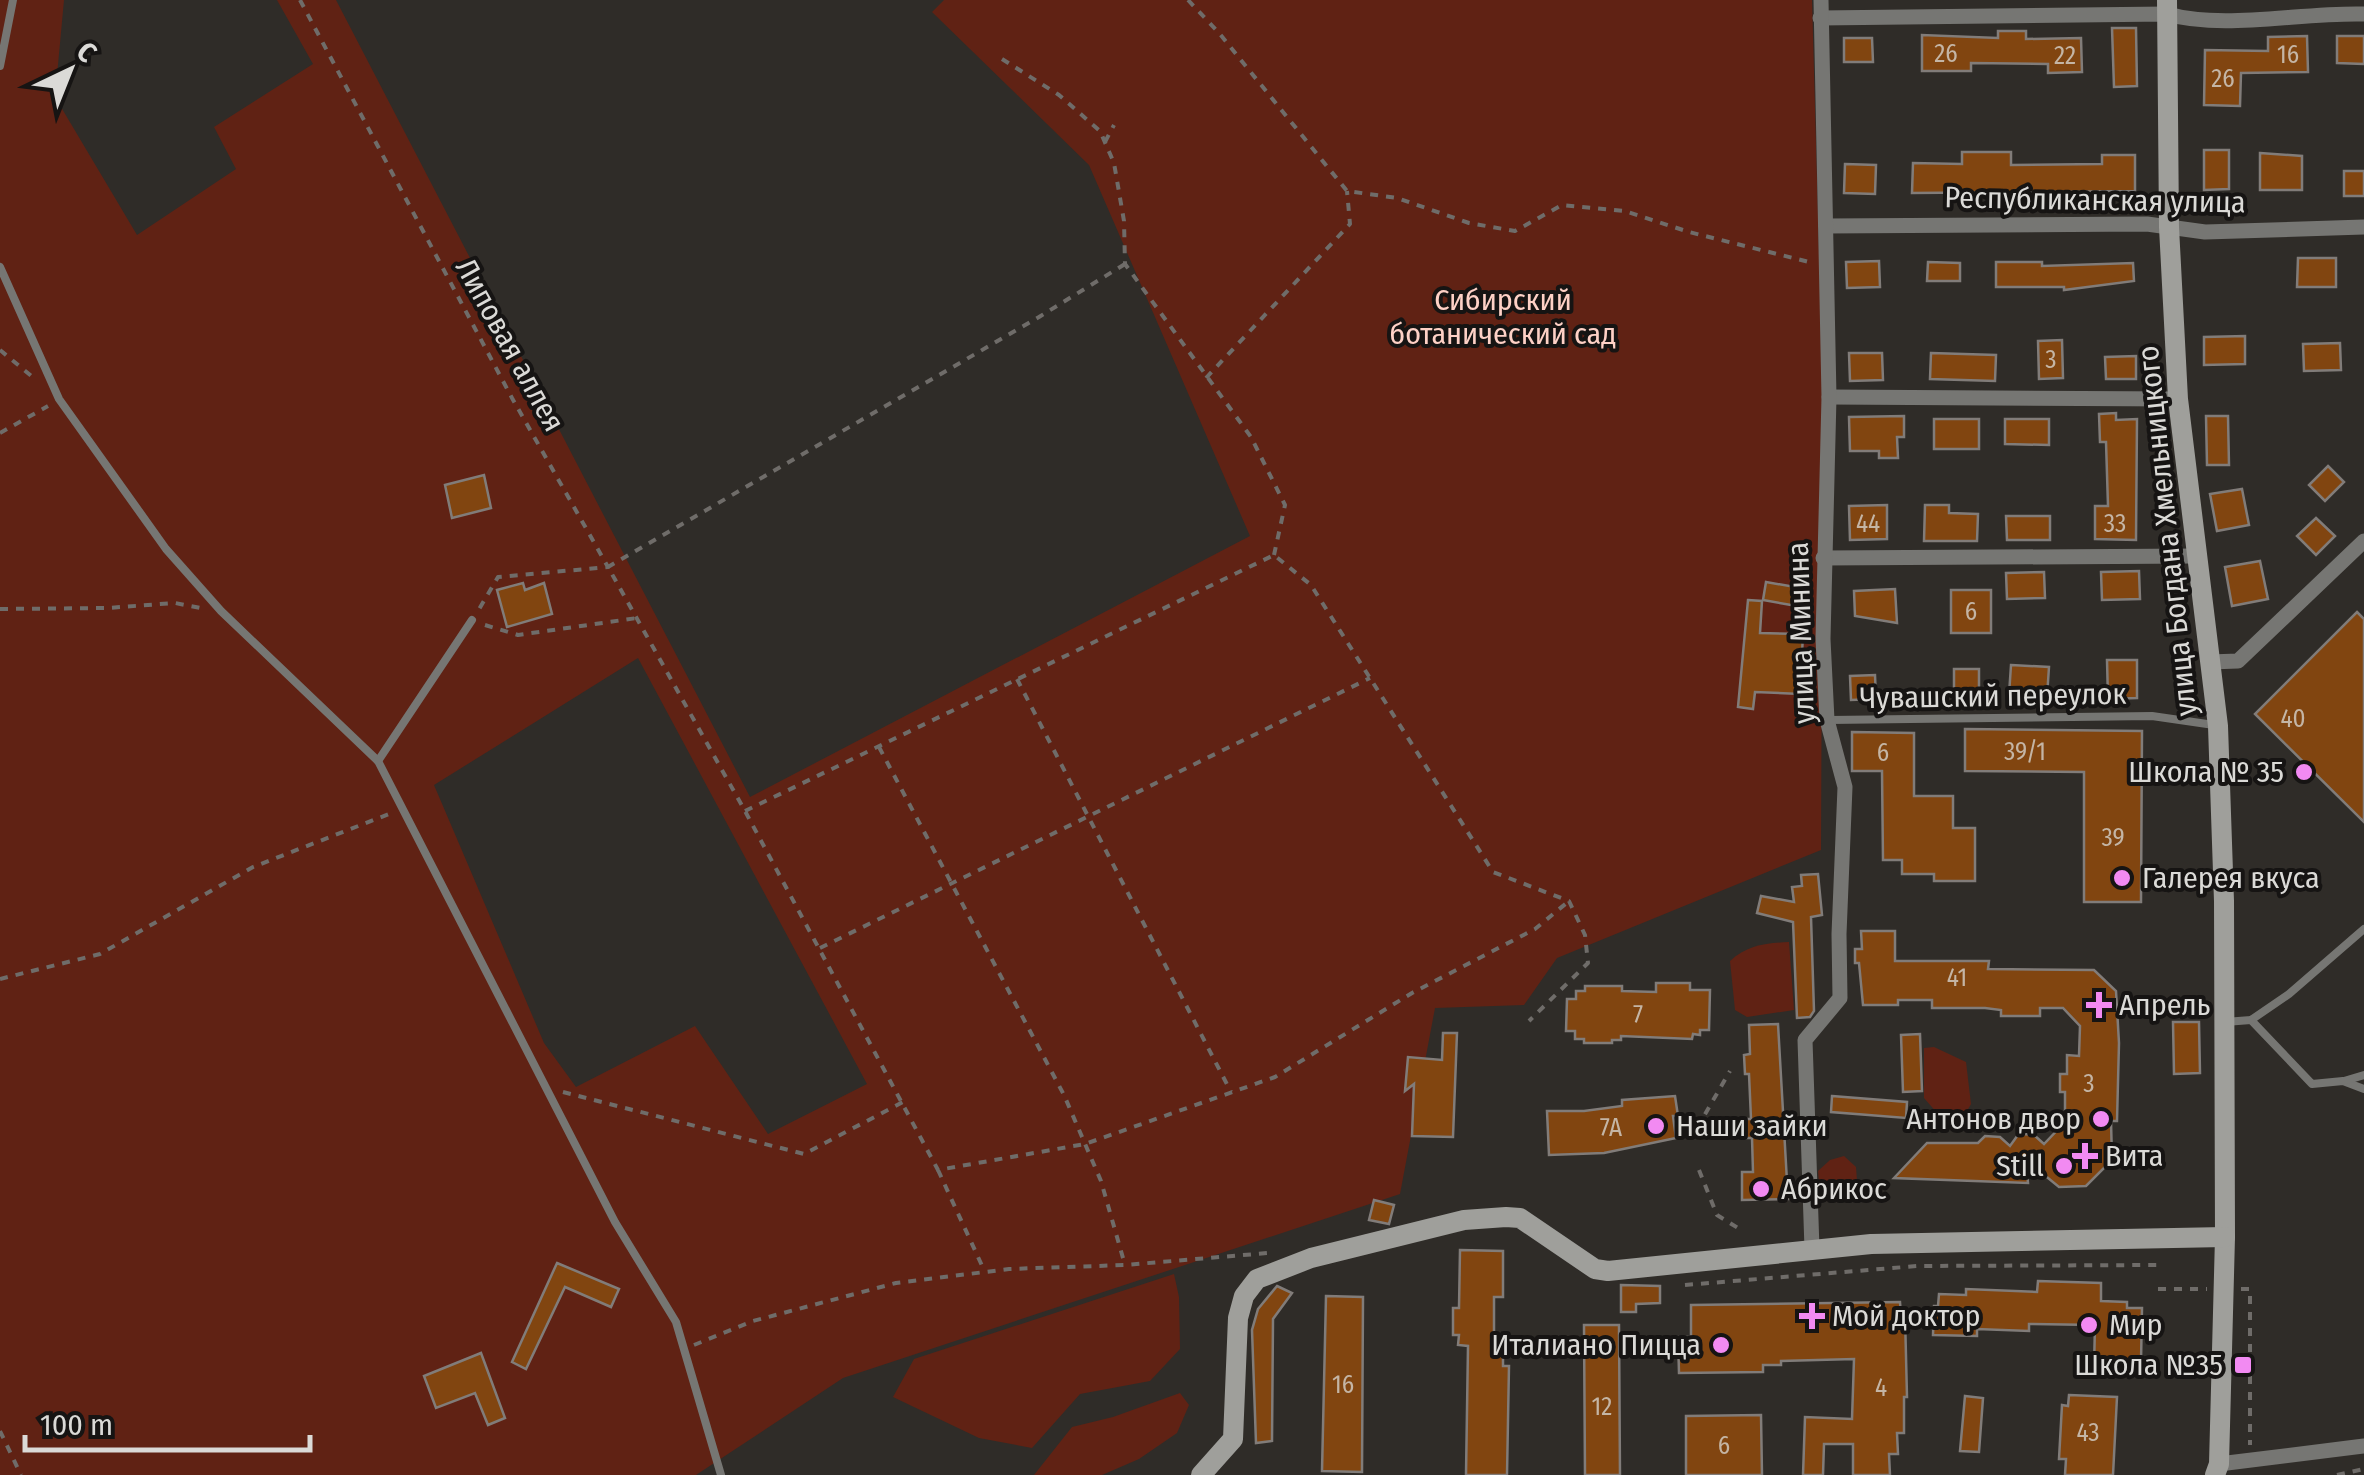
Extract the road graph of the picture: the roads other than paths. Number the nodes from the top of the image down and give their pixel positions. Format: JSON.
{"nodes":[{"id":1,"x":12,"y":0,"type":"edge"},
{"id":2,"x":1821,"y":0,"type":"edge"},
{"id":3,"x":2167,"y":7,"type":"edge"},
{"id":4,"x":2364,"y":14,"type":"edge"},
{"id":5,"x":1820,"y":18,"type":"junction"},
{"id":6,"x":0,"y":66,"type":"edge"},
{"id":7,"x":1826,"y":226,"type":"junction"},
{"id":8,"x":2169,"y":226,"type":"junction"},
{"id":9,"x":2364,"y":227,"type":"edge"},
{"id":10,"x":0,"y":268,"type":"edge"},
{"id":11,"x":1829,"y":397,"type":"junction"},
{"id":12,"x":2178,"y":399,"type":"junction"},
{"id":13,"x":2364,"y":541,"type":"edge"},
{"id":14,"x":2196,"y":556,"type":"junction"},
{"id":15,"x":1824,"y":558,"type":"junction"},
{"id":16,"x":472,"y":620,"type":"road end"},
{"id":17,"x":2210,"y":662,"type":"junction"},
{"id":18,"x":1827,"y":720,"type":"junction"},
{"id":19,"x":2218,"y":726,"type":"junction"},
{"id":20,"x":378,"y":761,"type":"junction"},
{"id":21,"x":2364,"y":930,"type":"edge"},
{"id":22,"x":2251,"y":1020,"type":"junction"},
{"id":23,"x":2224,"y":1022,"type":"junction"},
{"id":24,"x":2364,"y":1075,"type":"edge"},
{"id":25,"x":2343,"y":1081,"type":"junction"},
{"id":26,"x":2364,"y":1089,"type":"edge"},
{"id":27,"x":2225,"y":1237,"type":"junction"},
{"id":28,"x":1812,"y":1249,"type":"junction"},
{"id":29,"x":2364,"y":1446,"type":"edge"},
{"id":30,"x":2217,"y":1470,"type":"edge"},
{"id":31,"x":721,"y":1475,"type":"edge"},
{"id":32,"x":1200,"y":1475,"type":"edge"}],
"edges":[{"from":1,"to":6,"type":"lane"},
{"from":2,"to":5,"type":"street","name":"улица Минина"},
{"from":3,"to":4,"type":"street"},
{"from":3,"to":5,"type":"street"},
{"from":3,"to":8,"type":"street","name":"улица Богдана Хмельницкого"},
{"from":5,"to":7,"type":"street","name":"улица Минина"},
{"from":7,"to":8,"type":"street","name":"Республиканская улица"},
{"from":7,"to":11,"type":"street","name":"улица Минина"},
{"from":8,"to":9,"type":"street","name":"Республиканская улица"},
{"from":8,"to":12,"type":"street","name":"улица Богдана Хмельницкого"},
{"from":10,"to":20,"type":"lane"},
{"from":11,"to":12,"type":"street"},
{"from":11,"to":15,"type":"street","name":"улица Минина"},
{"from":12,"to":14,"type":"street","name":"улица Богдана Хмельницкого"},
{"from":13,"to":17,"type":"street"},
{"from":14,"to":15,"type":"street"},
{"from":14,"to":17,"type":"street","name":"улица Богдана Хмельницкого"},
{"from":15,"to":18,"type":"street","name":"улица Минина"},
{"from":16,"to":20,"type":"lane"},
{"from":17,"to":19,"type":"street","name":"улица Богдана Хмельницкого"},
{"from":18,"to":19,"type":"lane","name":"Чувашский переулок"},
{"from":18,"to":28,"type":"street","name":"улица Минина"},
{"from":19,"to":23,"type":"street","name":"улица Богдана Хмельницкого"},
{"from":20,"to":31,"type":"lane"},
{"from":21,"to":22,"type":"lane"},
{"from":22,"to":23,"type":"lane"},
{"from":22,"to":25,"type":"lane"},
{"from":23,"to":27,"type":"street","name":"улица Богдана Хмельницкого"},
{"from":24,"to":25,"type":"lane"},
{"from":25,"to":26,"type":"lane"},
{"from":27,"to":28,"type":"street"},
{"from":27,"to":30,"type":"street","name":"улица Богдана Хмельницкого"},
{"from":28,"to":32,"type":"street"},
{"from":29,"to":30,"type":"street"}]}
